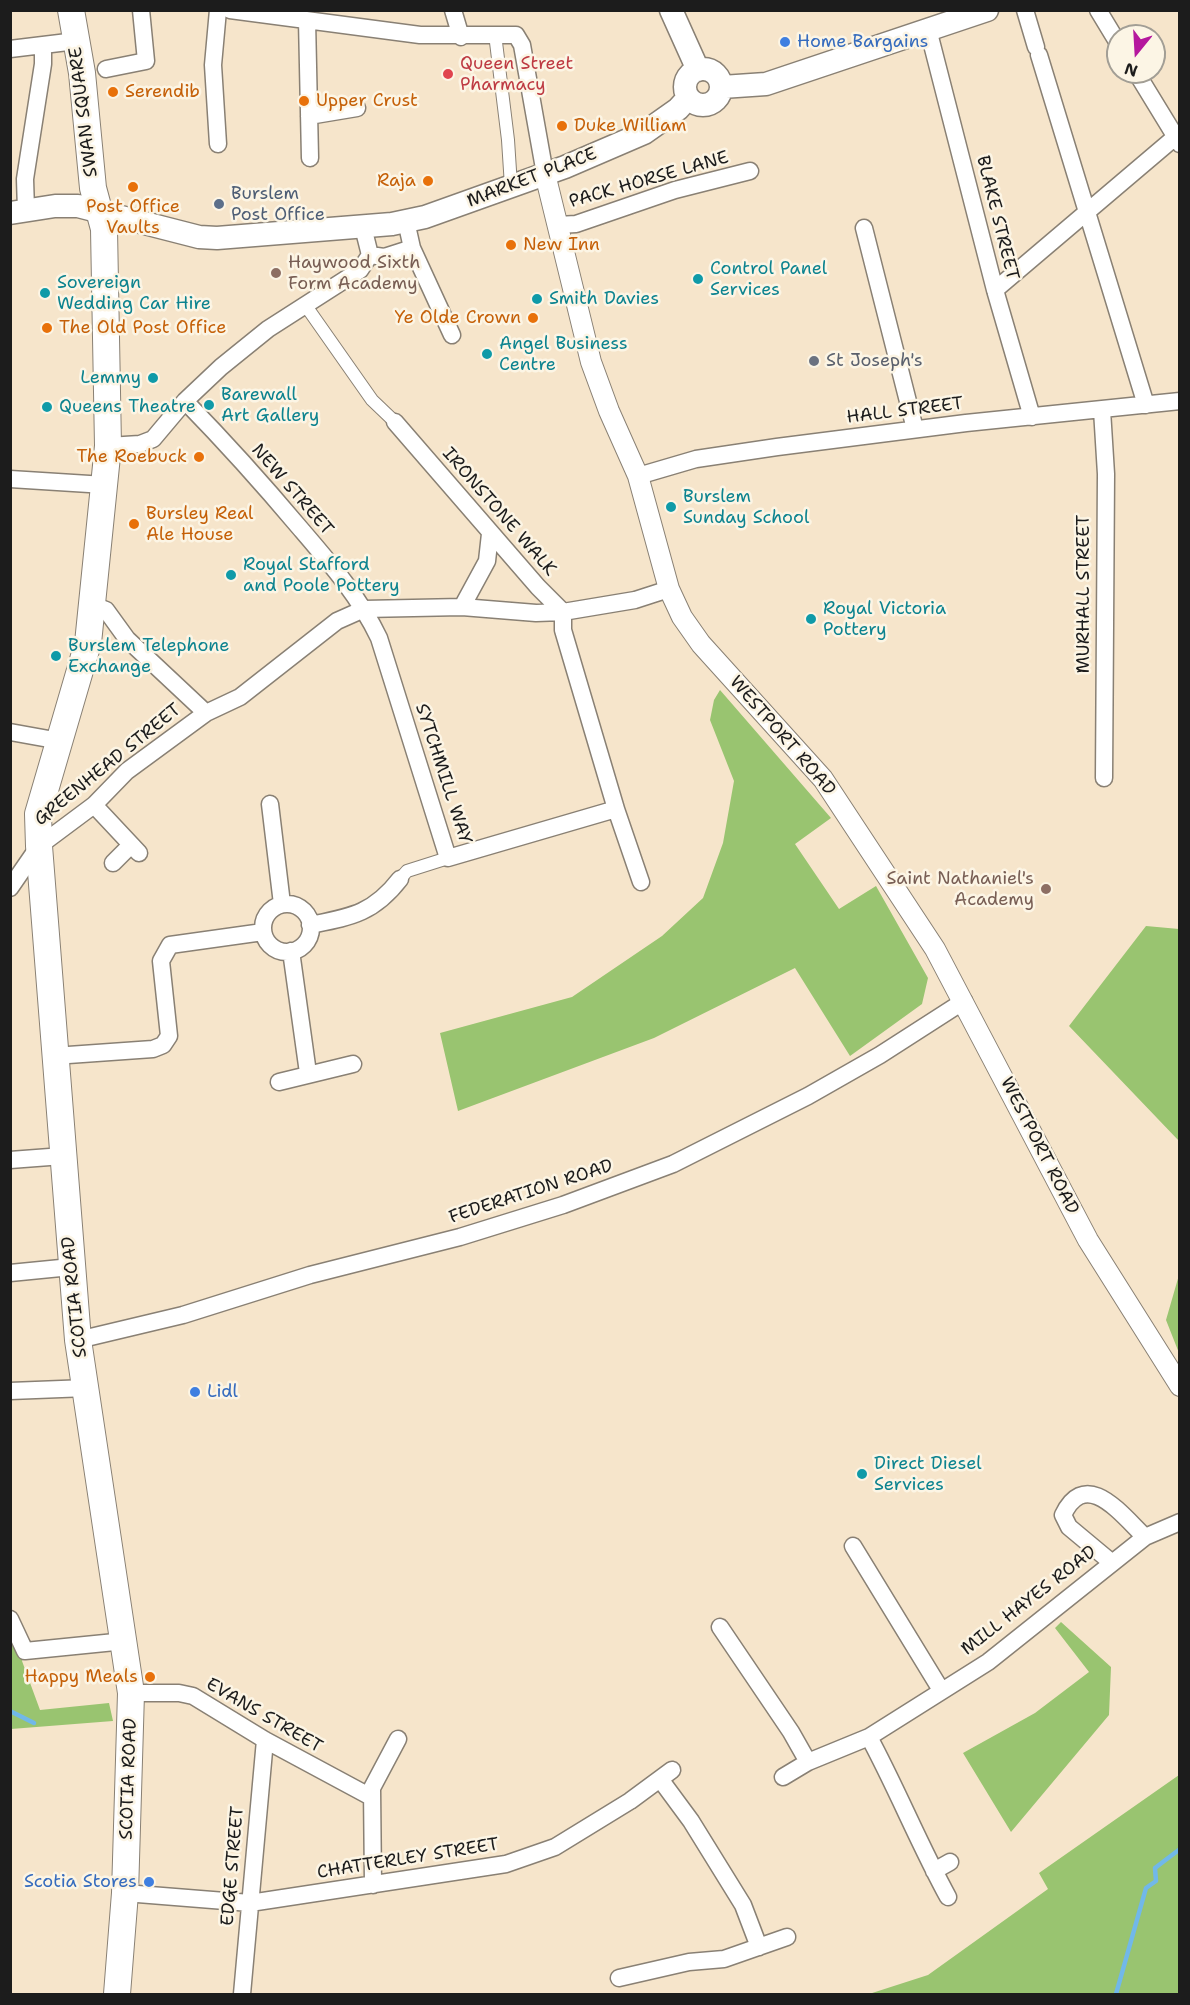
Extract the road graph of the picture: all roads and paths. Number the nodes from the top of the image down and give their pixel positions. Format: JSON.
{"nodes":[{"id":1,"x":71,"y":10,"type":"edge"},
{"id":2,"x":141,"y":10,"type":"edge"},
{"id":3,"x":218,"y":10,"type":"edge"},
{"id":4,"x":230,"y":10,"type":"edge"},
{"id":5,"x":453,"y":10,"type":"edge"},
{"id":6,"x":671,"y":10,"type":"edge"},
{"id":7,"x":987,"y":10,"type":"edge"},
{"id":8,"x":1025,"y":10,"type":"edge"},
{"id":9,"x":1098,"y":10,"type":"edge"},
{"id":10,"x":948,"y":16,"type":"edge"},
{"id":11,"x":307,"y":20,"type":"junction"},
{"id":12,"x":1106,"y":24,"type":"edge"},
{"id":13,"x":928,"y":29,"type":"junction"},
{"id":14,"x":495,"y":34,"type":"junction"},
{"id":15,"x":461,"y":37,"type":"junction"},
{"id":16,"x":76,"y":41,"type":"junction"},
{"id":17,"x":43,"y":46,"type":"junction"},
{"id":18,"x":10,"y":49,"type":"edge"},
{"id":19,"x":698,"y":70,"type":"junction"},
{"id":20,"x":94,"y":71,"type":"junction"},
{"id":21,"x":1144,"y":84,"type":"edge"},
{"id":22,"x":722,"y":87,"type":"junction"},
{"id":23,"x":688,"y":98,"type":"junction"},
{"id":24,"x":357,"y":108,"type":"dead end"},
{"id":25,"x":309,"y":116,"type":"junction"},
{"id":26,"x":1178,"y":138,"type":"edge"},
{"id":27,"x":218,"y":144,"type":"dead end"},
{"id":28,"x":310,"y":158,"type":"dead end"},
{"id":29,"x":750,"y":171,"type":"dead end"},
{"id":30,"x":545,"y":174,"type":"junction"},
{"id":31,"x":511,"y":186,"type":"junction"},
{"id":32,"x":18,"y":212,"type":"edge"},
{"id":33,"x":101,"y":212,"type":"junction"},
{"id":34,"x":1085,"y":213,"type":"junction"},
{"id":35,"x":406,"y":221,"type":"junction"},
{"id":36,"x":558,"y":225,"type":"junction"},
{"id":37,"x":363,"y":227,"type":"junction"},
{"id":38,"x":864,"y":228,"type":"dead end"},
{"id":39,"x":412,"y":248,"type":"junction"},
{"id":40,"x":370,"y":255,"type":"junction"},
{"id":41,"x":995,"y":290,"type":"junction"},
{"id":42,"x":306,"y":306,"type":"junction"},
{"id":43,"x":452,"y":335,"type":"dead end"},
{"id":44,"x":185,"y":401,"type":"junction"},
{"id":45,"x":1179,"y":401,"type":"edge"},
{"id":46,"x":1146,"y":405,"type":"junction"},
{"id":47,"x":1102,"y":410,"type":"junction"},
{"id":48,"x":1032,"y":417,"type":"junction"},
{"id":49,"x":395,"y":422,"type":"joint"},
{"id":50,"x":915,"y":429,"type":"junction"},
{"id":51,"x":108,"y":446,"type":"junction"},
{"id":52,"x":638,"y":476,"type":"junction"},
{"id":53,"x":10,"y":479,"type":"edge"},
{"id":54,"x":105,"y":485,"type":"junction"},
{"id":55,"x":490,"y":534,"type":"junction"},
{"id":56,"x":669,"y":589,"type":"junction"},
{"id":57,"x":93,"y":605,"type":"junction"},
{"id":58,"x":462,"y":607,"type":"junction"},
{"id":59,"x":364,"y":609,"type":"junction"},
{"id":60,"x":563,"y":612,"type":"junction"},
{"id":61,"x":206,"y":713,"type":"junction"},
{"id":62,"x":10,"y":732,"type":"edge"},
{"id":63,"x":60,"y":741,"type":"junction"},
{"id":64,"x":1104,"y":778,"type":"dead end"},
{"id":65,"x":270,"y":804,"type":"dead end"},
{"id":66,"x":94,"y":805,"type":"junction"},
{"id":67,"x":616,"y":809,"type":"junction"},
{"id":68,"x":39,"y":846,"type":"junction"},
{"id":69,"x":448,"y":858,"type":"junction"},
{"id":70,"x":112,"y":863,"type":"dead end"},
{"id":71,"x":400,"y":879,"type":"joint"},
{"id":72,"x":641,"y":882,"type":"dead end"},
{"id":73,"x":10,"y":888,"type":"edge"},
{"id":74,"x":282,"y":904,"type":"junction"},
{"id":75,"x":310,"y":925,"type":"junction"},
{"id":76,"x":264,"y":932,"type":"junction"},
{"id":77,"x":291,"y":951,"type":"junction"},
{"id":78,"x":964,"y":1001,"type":"junction"},
{"id":79,"x":54,"y":1056,"type":"junction"},
{"id":80,"x":353,"y":1064,"type":"dead end"},
{"id":81,"x":308,"y":1073,"type":"junction"},
{"id":82,"x":279,"y":1082,"type":"dead end"},
{"id":83,"x":63,"y":1156,"type":"junction"},
{"id":84,"x":10,"y":1160,"type":"edge"},
{"id":85,"x":71,"y":1267,"type":"junction"},
{"id":86,"x":10,"y":1273,"type":"edge"},
{"id":87,"x":78,"y":1340,"type":"junction"},
{"id":88,"x":1179,"y":1386,"type":"edge"},
{"id":89,"x":87,"y":1388,"type":"junction"},
{"id":90,"x":10,"y":1391,"type":"edge"},
{"id":91,"x":1179,"y":1522,"type":"edge"},
{"id":92,"x":1145,"y":1536,"type":"junction"},
{"id":93,"x":853,"y":1546,"type":"dead end"},
{"id":94,"x":1111,"y":1562,"type":"junction"},
{"id":95,"x":10,"y":1620,"type":"edge"},
{"id":96,"x":720,"y":1627,"type":"dead end"},
{"id":97,"x":124,"y":1641,"type":"junction"},
{"id":98,"x":941,"y":1690,"type":"junction"},
{"id":99,"x":131,"y":1693,"type":"junction"},
{"id":100,"x":869,"y":1737,"type":"junction"},
{"id":101,"x":398,"y":1739,"type":"dead end"},
{"id":102,"x":265,"y":1740,"type":"junction"},
{"id":103,"x":808,"y":1762,"type":"junction"},
{"id":104,"x":783,"y":1777,"type":"dead end"},
{"id":105,"x":371,"y":1797,"type":"junction"},
{"id":106,"x":950,"y":1862,"type":"dead end"},
{"id":107,"x":934,"y":1871,"type":"junction"},
{"id":108,"x":373,"y":1886,"type":"junction"},
{"id":109,"x":125,"y":1893,"type":"junction"},
{"id":110,"x":948,"y":1897,"type":"dead end"},
{"id":111,"x":250,"y":1903,"type":"junction"},
{"id":112,"x":787,"y":1937,"type":"dead end"},
{"id":113,"x":759,"y":1947,"type":"junction"},
{"id":114,"x":619,"y":1978,"type":"dead end"},
{"id":115,"x":117,"y":1995,"type":"edge"},
{"id":116,"x":242,"y":1995,"type":"edge"}],
"edges":[{"from":1,"to":16,"type":"main road","name":"SWAN SQUARE"},
{"from":2,"to":20,"type":"street"},
{"from":3,"to":27,"type":"street"},
{"from":4,"to":11,"type":"street"},
{"from":5,"to":15,"type":"street"},
{"from":6,"to":19,"type":"main road"},
{"from":7,"to":10,"type":"main road"},
{"from":8,"to":34,"type":"street"},
{"from":9,"to":12,"type":"street"},
{"from":10,"to":13,"type":"main road"},
{"from":11,"to":15,"type":"street"},
{"from":11,"to":25,"type":"street"},
{"from":13,"to":22,"type":"main road"},
{"from":13,"to":41,"type":"street","name":"BLAKE STREET"},
{"from":14,"to":15,"type":"street"},
{"from":14,"to":30,"type":"street"},
{"from":14,"to":31,"type":"street"},
{"from":16,"to":17,"type":"street"},
{"from":16,"to":20,"type":"main road","name":"SWAN SQUARE"},
{"from":17,"to":18,"type":"street"},
{"from":17,"to":32,"type":"street","name":"SWAN SQUARE"},
{"from":19,"to":22,"type":"main road"},
{"from":19,"to":23,"type":"main road"},
{"from":20,"to":33,"type":"main road","name":"SWAN SQUARE"},
{"from":21,"to":26,"type":"street"},
{"from":22,"to":23,"type":"main road"},
{"from":23,"to":30,"type":"main road","name":"MARKET PLACE"},
{"from":24,"to":25,"type":"street"},
{"from":25,"to":28,"type":"street"},
{"from":26,"to":34,"type":"street"},
{"from":29,"to":36,"type":"street","name":"PACK HORSE LANE"},
{"from":30,"to":31,"type":"main road","name":"MARKET PLACE"},
{"from":30,"to":36,"type":"street","name":"WESTPORT ROAD"},
{"from":31,"to":35,"type":"main road","name":"MARKET PLACE"},
{"from":32,"to":33,"type":"main road","name":"MARKET PLACE"},
{"from":33,"to":37,"type":"main road","name":"MARKET PLACE"},
{"from":33,"to":51,"type":"main road","name":"SWAN SQUARE"},
{"from":34,"to":41,"type":"street"},
{"from":34,"to":46,"type":"street"},
{"from":35,"to":37,"type":"main road","name":"MARKET PLACE"},
{"from":35,"to":39,"type":"street"},
{"from":36,"to":52,"type":"street","name":"WESTPORT ROAD"},
{"from":37,"to":40,"type":"street"},
{"from":38,"to":50,"type":"street"},
{"from":39,"to":40,"type":"street"},
{"from":39,"to":43,"type":"street"},
{"from":40,"to":42,"type":"street"},
{"from":41,"to":48,"type":"street","name":"BLAKE STREET"},
{"from":42,"to":44,"type":"street"},
{"from":42,"to":49,"type":"street","name":"IRONSTONE WALK"},
{"from":44,"to":51,"type":"street"},
{"from":44,"to":59,"type":"street","name":"NEW STREET"},
{"from":45,"to":46,"type":"street","name":"HALL STREET"},
{"from":46,"to":47,"type":"street","name":"HALL STREET"},
{"from":47,"to":48,"type":"street","name":"HALL STREET"},
{"from":47,"to":64,"type":"street","name":"MURHALL STREET"},
{"from":48,"to":50,"type":"street","name":"HALL STREET"},
{"from":49,"to":55,"type":"street","name":"IRONSTONE WALK"},
{"from":50,"to":52,"type":"street","name":"HALL STREET"},
{"from":51,"to":54,"type":"main road","name":"SCOTIA ROAD"},
{"from":52,"to":56,"type":"street","name":"WESTPORT ROAD"},
{"from":53,"to":54,"type":"street"},
{"from":54,"to":57,"type":"main road","name":"SCOTIA ROAD"},
{"from":55,"to":58,"type":"street"},
{"from":55,"to":60,"type":"street","name":"IRONSTONE WALK"},
{"from":56,"to":60,"type":"street","name":"GREENHEAD STREET"},
{"from":56,"to":78,"type":"street","name":"WESTPORT ROAD"},
{"from":57,"to":61,"type":"street"},
{"from":57,"to":63,"type":"main road","name":"SCOTIA ROAD"},
{"from":58,"to":59,"type":"street","name":"GREENHEAD STREET"},
{"from":58,"to":60,"type":"street","name":"GREENHEAD STREET"},
{"from":59,"to":61,"type":"street","name":"GREENHEAD STREET"},
{"from":59,"to":69,"type":"street","name":"SYTCHMILL WAY"},
{"from":60,"to":67,"type":"street"},
{"from":61,"to":66,"type":"street","name":"GREENHEAD STREET"},
{"from":62,"to":63,"type":"street"},
{"from":63,"to":68,"type":"main road","name":"SCOTIA ROAD"},
{"from":65,"to":74,"type":"street"},
{"from":66,"to":68,"type":"street","name":"GREENHEAD STREET"},
{"from":66,"to":70,"type":"street"},
{"from":67,"to":69,"type":"street","name":"SYTCHMILL WAY"},
{"from":67,"to":72,"type":"street"},
{"from":68,"to":73,"type":"street","name":"GREENHEAD STREET"},
{"from":68,"to":79,"type":"main road","name":"SCOTIA ROAD"},
{"from":69,"to":71,"type":"street"},
{"from":71,"to":75,"type":"street"},
{"from":74,"to":75,"type":"street"},
{"from":74,"to":76,"type":"street"},
{"from":75,"to":77,"type":"street"},
{"from":76,"to":77,"type":"street"},
{"from":76,"to":79,"type":"street"},
{"from":77,"to":81,"type":"street"},
{"from":78,"to":87,"type":"street","name":"FEDERATION ROAD"},
{"from":78,"to":88,"type":"street","name":"WESTPORT ROAD"},
{"from":79,"to":83,"type":"main road","name":"SCOTIA ROAD"},
{"from":80,"to":81,"type":"street"},
{"from":81,"to":82,"type":"street"},
{"from":83,"to":84,"type":"street"},
{"from":83,"to":85,"type":"main road","name":"SCOTIA ROAD"},
{"from":85,"to":86,"type":"street"},
{"from":85,"to":87,"type":"main road","name":"SCOTIA ROAD"},
{"from":87,"to":89,"type":"main road","name":"SCOTIA ROAD"},
{"from":89,"to":90,"type":"street"},
{"from":89,"to":97,"type":"main road","name":"SCOTIA ROAD"},
{"from":91,"to":92,"type":"street","name":"MILL HAYES ROAD"},
{"from":92,"to":94,"type":"street","name":"MILL HAYES ROAD"},
{"from":92,"to":94,"type":"street"},
{"from":93,"to":98,"type":"street"},
{"from":94,"to":98,"type":"street","name":"MILL HAYES ROAD"},
{"from":95,"to":97,"type":"street"},
{"from":96,"to":103,"type":"street"},
{"from":97,"to":99,"type":"main road","name":"SCOTIA ROAD"},
{"from":98,"to":100,"type":"street","name":"MILL HAYES ROAD"},
{"from":99,"to":102,"type":"street","name":"EVANS STREET"},
{"from":99,"to":109,"type":"main road","name":"SCOTIA ROAD"},
{"from":100,"to":103,"type":"street","name":"MILL HAYES ROAD"},
{"from":100,"to":107,"type":"street"},
{"from":101,"to":105,"type":"street"},
{"from":102,"to":105,"type":"street","name":"EVANS STREET"},
{"from":102,"to":111,"type":"street","name":"EDGE STREET"},
{"from":103,"to":104,"type":"street","name":"MILL HAYES ROAD"},
{"from":105,"to":108,"type":"street"},
{"from":106,"to":107,"type":"street"},
{"from":107,"to":110,"type":"street"},
{"from":108,"to":111,"type":"street","name":"CHATTERLEY STREET"},
{"from":108,"to":113,"type":"street","name":"CHATTERLEY STREET"},
{"from":109,"to":111,"type":"street","name":"CHATTERLEY STREET"},
{"from":109,"to":115,"type":"main road","name":"SCOTIA ROAD"},
{"from":111,"to":116,"type":"street","name":"EDGE STREET"},
{"from":112,"to":113,"type":"street"},
{"from":113,"to":114,"type":"street"}]}
